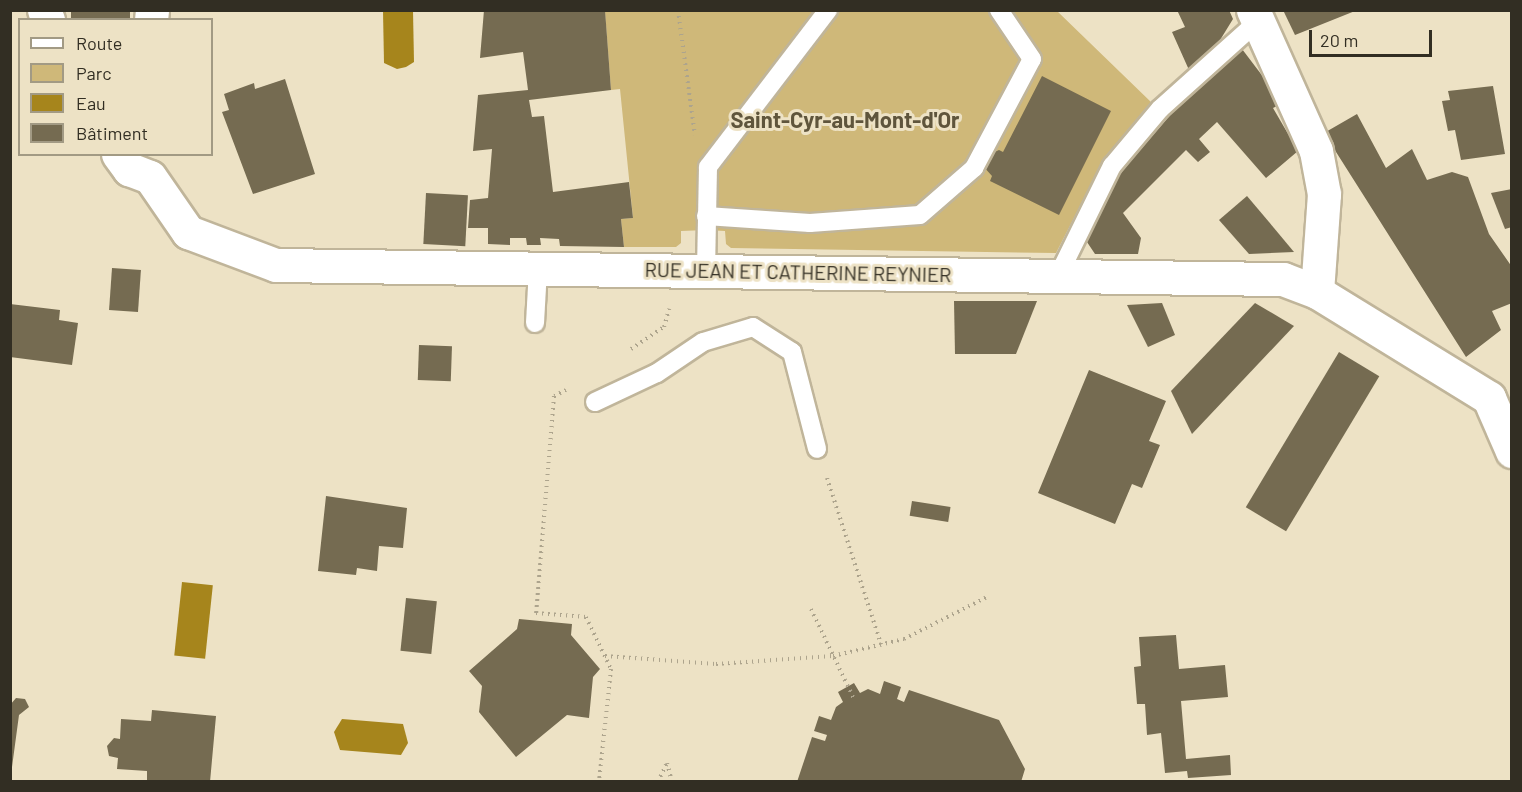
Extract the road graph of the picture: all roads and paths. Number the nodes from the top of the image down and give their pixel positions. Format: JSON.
{"nodes":[{"id":1,"x":678,"y":10,"type":"edge"},
{"id":2,"x":828,"y":10,"type":"edge"},
{"id":3,"x":999,"y":10,"type":"edge"},
{"id":4,"x":1256,"y":16,"type":"edge"},
{"id":5,"x":695,"y":138,"type":"dead end"},
{"id":6,"x":119,"y":156,"type":"edge"},
{"id":7,"x":149,"y":166,"type":"edge"},
{"id":8,"x":706,"y":216,"type":"junction"},
{"id":9,"x":538,"y":269,"type":"junction"},
{"id":10,"x":706,"y":271,"type":"junction"},
{"id":11,"x":1058,"y":276,"type":"junction"},
{"id":12,"x":1317,"y":292,"type":"junction"},
{"id":13,"x":535,"y":323,"type":"dead end"},
{"id":14,"x":1501,"y":396,"type":"edge"},
{"id":15,"x":595,"y":402,"type":"dead end"},
{"id":16,"x":817,"y":448,"type":"joint"},
{"id":17,"x":1512,"y":451,"type":"edge"},
{"id":18,"x":538,"y":583,"type":"dead end"},
{"id":19,"x":987,"y":597,"type":"dead end"},
{"id":20,"x":812,"y":609,"type":"dead end"},
{"id":21,"x":881,"y":644,"type":"junction"},
{"id":22,"x":605,"y":656,"type":"junction"},
{"id":23,"x":834,"y":656,"type":"junction"},
{"id":24,"x":853,"y":697,"type":"dead end"},
{"id":25,"x":599,"y":782,"type":"edge"},
{"id":26,"x":658,"y":782,"type":"edge"},
{"id":27,"x":672,"y":782,"type":"edge"}],
"edges":[{"from":1,"to":5,"type":"path"},
{"from":2,"to":8,"type":"lane"},
{"from":3,"to":8,"type":"lane"},
{"from":4,"to":11,"type":"lane"},
{"from":4,"to":12,"type":"street"},
{"from":6,"to":7,"type":"street","name":"RUE JEAN ET CATHERINE REYNIER"},
{"from":7,"to":9,"type":"street","name":"RUE JEAN ET CATHERINE REYNIER"},
{"from":8,"to":10,"type":"lane"},
{"from":9,"to":10,"type":"street","name":"RUE JEAN ET CATHERINE REYNIER"},
{"from":9,"to":13,"type":"lane"},
{"from":10,"to":11,"type":"street","name":"RUE JEAN ET CATHERINE REYNIER"},
{"from":11,"to":12,"type":"street","name":"RUE JEAN ET CATHERINE REYNIER"},
{"from":12,"to":14,"type":"street","name":"RUE JEAN ET CATHERINE REYNIER"},
{"from":14,"to":17,"type":"street"},
{"from":15,"to":16,"type":"lane"},
{"from":16,"to":21,"type":"path"},
{"from":18,"to":22,"type":"path"},
{"from":19,"to":21,"type":"path"},
{"from":20,"to":23,"type":"path"},
{"from":21,"to":23,"type":"path"},
{"from":22,"to":23,"type":"path"},
{"from":22,"to":25,"type":"path"},
{"from":23,"to":24,"type":"path"},
{"from":26,"to":27,"type":"path"}]}
